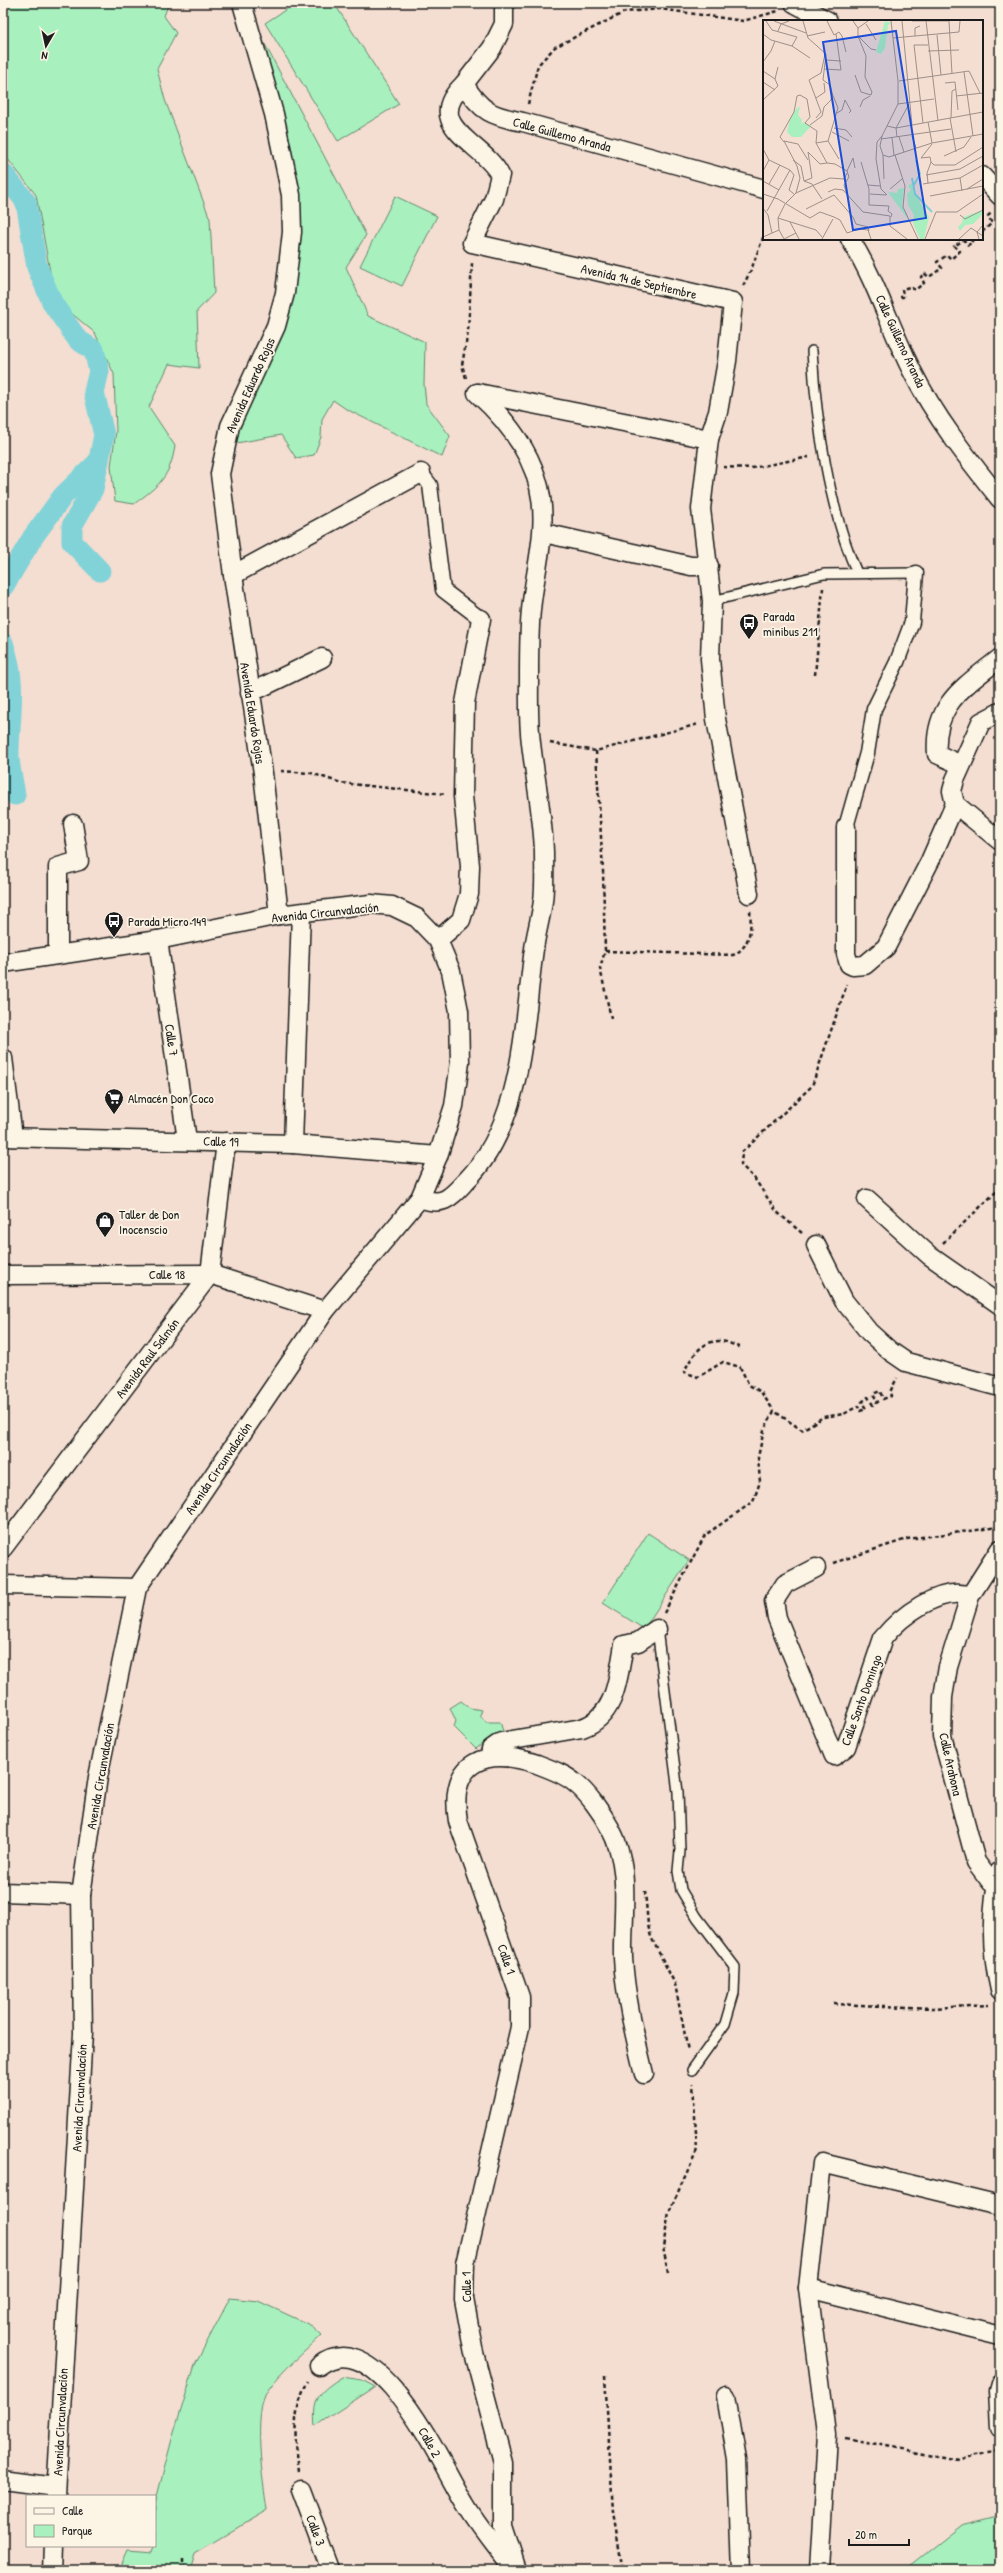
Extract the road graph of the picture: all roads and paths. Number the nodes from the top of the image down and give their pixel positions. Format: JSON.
{"nodes":[{"id":1,"x":242,"y":3,"type":"edge"},
{"id":2,"x":504,"y":3,"type":"edge"},
{"id":3,"x":795,"y":3,"type":"edge"},
{"id":4,"x":826,"y":20,"type":"edge"},
{"id":5,"x":464,"y":84,"type":"junction"},
{"id":6,"x":522,"y":122,"type":"junction"},
{"id":7,"x":983,"y":178,"type":"edge"},
{"id":8,"x":763,"y":189,"type":"edge"},
{"id":9,"x":998,"y":202,"type":"edge"},
{"id":10,"x":983,"y":231,"type":"edge"},
{"id":11,"x":763,"y":238,"type":"edge"},
{"id":12,"x":851,"y":240,"type":"edge"},
{"id":13,"x":964,"y":240,"type":"edge"},
{"id":14,"x":964,"y":240,"type":"edge"},
{"id":15,"x":971,"y":240,"type":"edge"},
{"id":16,"x":472,"y":243,"type":"junction"},
{"id":17,"x":882,"y":300,"type":"junction"},
{"id":18,"x":733,"y":302,"type":"junction"},
{"id":19,"x":812,"y":351,"type":"dead end"},
{"id":20,"x":477,"y":393,"type":"junction"},
{"id":21,"x":709,"y":439,"type":"junction"},
{"id":22,"x":826,"y":454,"type":"junction"},
{"id":23,"x":719,"y":466,"type":"dead end"},
{"id":24,"x":422,"y":472,"type":"joint"},
{"id":25,"x":1000,"y":499,"type":"edge"},
{"id":26,"x":544,"y":533,"type":"junction"},
{"id":27,"x":708,"y":566,"type":"junction"},
{"id":28,"x":857,"y":573,"type":"junction"},
{"id":29,"x":916,"y":573,"type":"joint"},
{"id":30,"x":824,"y":574,"type":"junction"},
{"id":31,"x":233,"y":575,"type":"junction"},
{"id":32,"x":712,"y":600,"type":"junction"},
{"id":33,"x":481,"y":619,"type":"joint"},
{"id":34,"x":322,"y":658,"type":"dead end"},
{"id":35,"x":1000,"y":658,"type":"edge"},
{"id":36,"x":815,"y":675,"type":"dead end"},
{"id":37,"x":250,"y":693,"type":"junction"},
{"id":38,"x":1000,"y":712,"type":"edge"},
{"id":39,"x":716,"y":719,"type":"junction"},
{"id":40,"x":530,"y":739,"type":"junction"},
{"id":41,"x":596,"y":751,"type":"junction"},
{"id":42,"x":961,"y":766,"type":"junction"},
{"id":43,"x":262,"y":773,"type":"junction"},
{"id":44,"x":463,"y":796,"type":"junction"},
{"id":45,"x":955,"y":804,"type":"junction"},
{"id":46,"x":73,"y":824,"type":"dead end"},
{"id":47,"x":846,"y":828,"type":"joint"},
{"id":48,"x":1000,"y":841,"type":"edge"},
{"id":49,"x":749,"y":894,"type":"joint"},
{"id":50,"x":301,"y":912,"type":"junction"},
{"id":51,"x":279,"y":915,"type":"junction"},
{"id":52,"x":158,"y":940,"type":"junction"},
{"id":53,"x":438,"y":940,"type":"junction"},
{"id":54,"x":605,"y":951,"type":"junction"},
{"id":55,"x":58,"y":955,"type":"junction"},
{"id":56,"x":3,"y":964,"type":"edge"},
{"id":57,"x":853,"y":966,"type":"junction"},
{"id":58,"x":611,"y":1018,"type":"dead end"},
{"id":59,"x":3,"y":1058,"type":"edge"},
{"id":60,"x":8,"y":1137,"type":"edge"},
{"id":61,"x":187,"y":1140,"type":"junction"},
{"id":62,"x":226,"y":1142,"type":"junction"},
{"id":63,"x":293,"y":1144,"type":"junction"},
{"id":64,"x":438,"y":1156,"type":"junction"},
{"id":65,"x":1000,"y":1188,"type":"edge"},
{"id":66,"x":420,"y":1198,"type":"junction"},
{"id":67,"x":867,"y":1199,"type":"dead end"},
{"id":68,"x":816,"y":1245,"type":"joint"},
{"id":69,"x":930,"y":1256,"type":"junction"},
{"id":70,"x":210,"y":1274,"type":"junction"},
{"id":71,"x":3,"y":1276,"type":"edge"},
{"id":72,"x":1000,"y":1304,"type":"edge"},
{"id":73,"x":325,"y":1311,"type":"junction"},
{"id":74,"x":740,"y":1347,"type":"dead end"},
{"id":75,"x":906,"y":1362,"type":"junction"},
{"id":76,"x":1000,"y":1387,"type":"edge"},
{"id":77,"x":774,"y":1411,"type":"junction"},
{"id":78,"x":1000,"y":1527,"type":"edge"},
{"id":79,"x":3,"y":1548,"type":"edge"},
{"id":80,"x":1000,"y":1549,"type":"edge"},
{"id":81,"x":816,"y":1568,"type":"joint"},
{"id":82,"x":3,"y":1585,"type":"edge"},
{"id":83,"x":137,"y":1588,"type":"junction"},
{"id":84,"x":970,"y":1596,"type":"junction"},
{"id":85,"x":657,"y":1629,"type":"junction"},
{"id":86,"x":491,"y":1756,"type":"junction"},
{"id":87,"x":998,"y":1878,"type":"edge"},
{"id":88,"x":624,"y":1879,"type":"junction"},
{"id":89,"x":3,"y":1892,"type":"edge"},
{"id":90,"x":81,"y":1895,"type":"junction"},
{"id":91,"x":997,"y":1996,"type":"edge"},
{"id":92,"x":833,"y":2004,"type":"dead end"},
{"id":93,"x":692,"y":2070,"type":"junction"},
{"id":94,"x":644,"y":2074,"type":"dead end"},
{"id":95,"x":1000,"y":2206,"type":"edge"},
{"id":96,"x":668,"y":2273,"type":"dead end"},
{"id":97,"x":808,"y":2288,"type":"junction"},
{"id":98,"x":1000,"y":2336,"type":"edge"},
{"id":99,"x":319,"y":2366,"type":"joint"},
{"id":100,"x":604,"y":2376,"type":"dead end"},
{"id":101,"x":1000,"y":2382,"type":"edge"},
{"id":102,"x":726,"y":2396,"type":"dead end"},
{"id":103,"x":999,"y":2422,"type":"edge"},
{"id":104,"x":827,"y":2435,"type":"junction"},
{"id":105,"x":1000,"y":2451,"type":"edge"},
{"id":106,"x":3,"y":2480,"type":"edge"},
{"id":107,"x":301,"y":2490,"type":"joint"},
{"id":108,"x":56,"y":2492,"type":"edge"},
{"id":109,"x":54,"y":2547,"type":"edge"},
{"id":110,"x":182,"y":2557,"type":"dead end"},
{"id":111,"x":53,"y":2570,"type":"edge"},
{"id":112,"x":182,"y":2570,"type":"edge"},
{"id":113,"x":331,"y":2570,"type":"edge"},
{"id":114,"x":513,"y":2570,"type":"edge"},
{"id":115,"x":517,"y":2570,"type":"edge"},
{"id":116,"x":623,"y":2570,"type":"edge"},
{"id":117,"x":741,"y":2570,"type":"edge"},
{"id":118,"x":819,"y":2570,"type":"edge"}],
"edges":[{"from":1,"to":31,"type":"street","name":"Avenida Eduardo Rojas"},
{"from":2,"to":5,"type":"street"},
{"from":3,"to":4,"type":"street"},
{"from":3,"to":6,"type":"path"},
{"from":5,"to":6,"type":"street","name":"Calle Guillemo Aranda"},
{"from":5,"to":16,"type":"street"},
{"from":6,"to":8,"type":"street","name":"Calle Guillemo Aranda"},
{"from":7,"to":9,"type":"street"},
{"from":9,"to":10,"type":"path"},
{"from":11,"to":18,"type":"path"},
{"from":12,"to":17,"type":"street","name":"Calle Guillemo Aranda"},
{"from":13,"to":17,"type":"path"},
{"from":14,"to":15,"type":"path"},
{"from":16,"to":18,"type":"street","name":"Avenida 14 de Septiembre"},
{"from":16,"to":20,"type":"path"},
{"from":17,"to":25,"type":"street","name":"Calle Guillemo Aranda"},
{"from":18,"to":21,"type":"street"},
{"from":19,"to":22,"type":"lane"},
{"from":20,"to":21,"type":"street"},
{"from":20,"to":26,"type":"street"},
{"from":21,"to":27,"type":"street"},
{"from":22,"to":23,"type":"path"},
{"from":22,"to":28,"type":"lane"},
{"from":24,"to":31,"type":"street"},
{"from":24,"to":33,"type":"street"},
{"from":26,"to":27,"type":"street"},
{"from":26,"to":40,"type":"street"},
{"from":27,"to":32,"type":"street"},
{"from":28,"to":29,"type":"lane"},
{"from":28,"to":30,"type":"lane"},
{"from":29,"to":47,"type":"street"},
{"from":30,"to":32,"type":"lane"},
{"from":30,"to":36,"type":"path"},
{"from":31,"to":37,"type":"street","name":"Avenida Eduardo Rojas"},
{"from":32,"to":39,"type":"street"},
{"from":33,"to":44,"type":"street"},
{"from":34,"to":37,"type":"street"},
{"from":35,"to":42,"type":"street"},
{"from":37,"to":43,"type":"street","name":"Avenida Eduardo Rojas"},
{"from":38,"to":42,"type":"street"},
{"from":39,"to":41,"type":"path"},
{"from":39,"to":49,"type":"street"},
{"from":40,"to":41,"type":"path"},
{"from":40,"to":66,"type":"street"},
{"from":41,"to":54,"type":"path"},
{"from":42,"to":45,"type":"street"},
{"from":43,"to":44,"type":"path"},
{"from":43,"to":51,"type":"street","name":"Avenida Eduardo Rojas"},
{"from":44,"to":53,"type":"street"},
{"from":45,"to":48,"type":"street"},
{"from":45,"to":57,"type":"street"},
{"from":46,"to":55,"type":"street"},
{"from":47,"to":57,"type":"street"},
{"from":49,"to":54,"type":"path"},
{"from":50,"to":51,"type":"street","name":"Avenida Circunvalación"},
{"from":50,"to":53,"type":"street","name":"Avenida Circunvalación"},
{"from":50,"to":63,"type":"street"},
{"from":51,"to":52,"type":"street","name":"Avenida Circunvalación"},
{"from":52,"to":55,"type":"street","name":"Avenida Circunvalación"},
{"from":52,"to":61,"type":"street","name":"Calle 7"},
{"from":53,"to":64,"type":"street","name":"Avenida Circunvalación"},
{"from":54,"to":58,"type":"path"},
{"from":55,"to":56,"type":"street","name":"Avenida Circunvalación"},
{"from":57,"to":68,"type":"path"},
{"from":59,"to":60,"type":"street"},
{"from":60,"to":61,"type":"street","name":"Calle 19"},
{"from":61,"to":62,"type":"street","name":"Calle 19"},
{"from":62,"to":63,"type":"street","name":"Calle 19"},
{"from":62,"to":70,"type":"street"},
{"from":63,"to":64,"type":"street","name":"Calle 19"},
{"from":64,"to":66,"type":"street","name":"Avenida Circunvalación"},
{"from":65,"to":69,"type":"path"},
{"from":66,"to":73,"type":"street","name":"Avenida Circunvalación"},
{"from":67,"to":69,"type":"street"},
{"from":68,"to":75,"type":"street"},
{"from":69,"to":72,"type":"street"},
{"from":70,"to":71,"type":"street","name":"Calle 18"},
{"from":70,"to":73,"type":"street","name":"Calle 18"},
{"from":70,"to":79,"type":"street","name":"Avenida Raul Salmón"},
{"from":73,"to":83,"type":"street","name":"Avenida Circunvalación"},
{"from":74,"to":77,"type":"path"},
{"from":75,"to":76,"type":"street"},
{"from":75,"to":77,"type":"path"},
{"from":77,"to":85,"type":"path"},
{"from":78,"to":81,"type":"path"},
{"from":80,"to":84,"type":"street","name":"Calle Arahona"},
{"from":81,"to":84,"type":"street","name":"Calle Santo Domingo"},
{"from":82,"to":83,"type":"street"},
{"from":83,"to":90,"type":"street","name":"Avenida Circunvalación"},
{"from":84,"to":87,"type":"street","name":"Calle Arahona"},
{"from":85,"to":86,"type":"street"},
{"from":85,"to":93,"type":"lane"},
{"from":86,"to":88,"type":"street"},
{"from":86,"to":115,"type":"street","name":"Calle 1"},
{"from":87,"to":91,"type":"street"},
{"from":88,"to":93,"type":"path"},
{"from":88,"to":94,"type":"street"},
{"from":89,"to":90,"type":"street"},
{"from":90,"to":108,"type":"street","name":"Avenida Circunvalación"},
{"from":91,"to":92,"type":"path"},
{"from":93,"to":96,"type":"path"},
{"from":95,"to":97,"type":"street"},
{"from":97,"to":98,"type":"street"},
{"from":97,"to":104,"type":"street"},
{"from":99,"to":107,"type":"path"},
{"from":99,"to":114,"type":"street","name":"Calle 2"},
{"from":100,"to":116,"type":"path"},
{"from":101,"to":103,"type":"street"},
{"from":102,"to":117,"type":"street"},
{"from":104,"to":105,"type":"path"},
{"from":104,"to":118,"type":"street"},
{"from":106,"to":108,"type":"street"},
{"from":107,"to":113,"type":"street","name":"Calle 3"},
{"from":109,"to":111,"type":"street"},
{"from":110,"to":112,"type":"path"}]}
